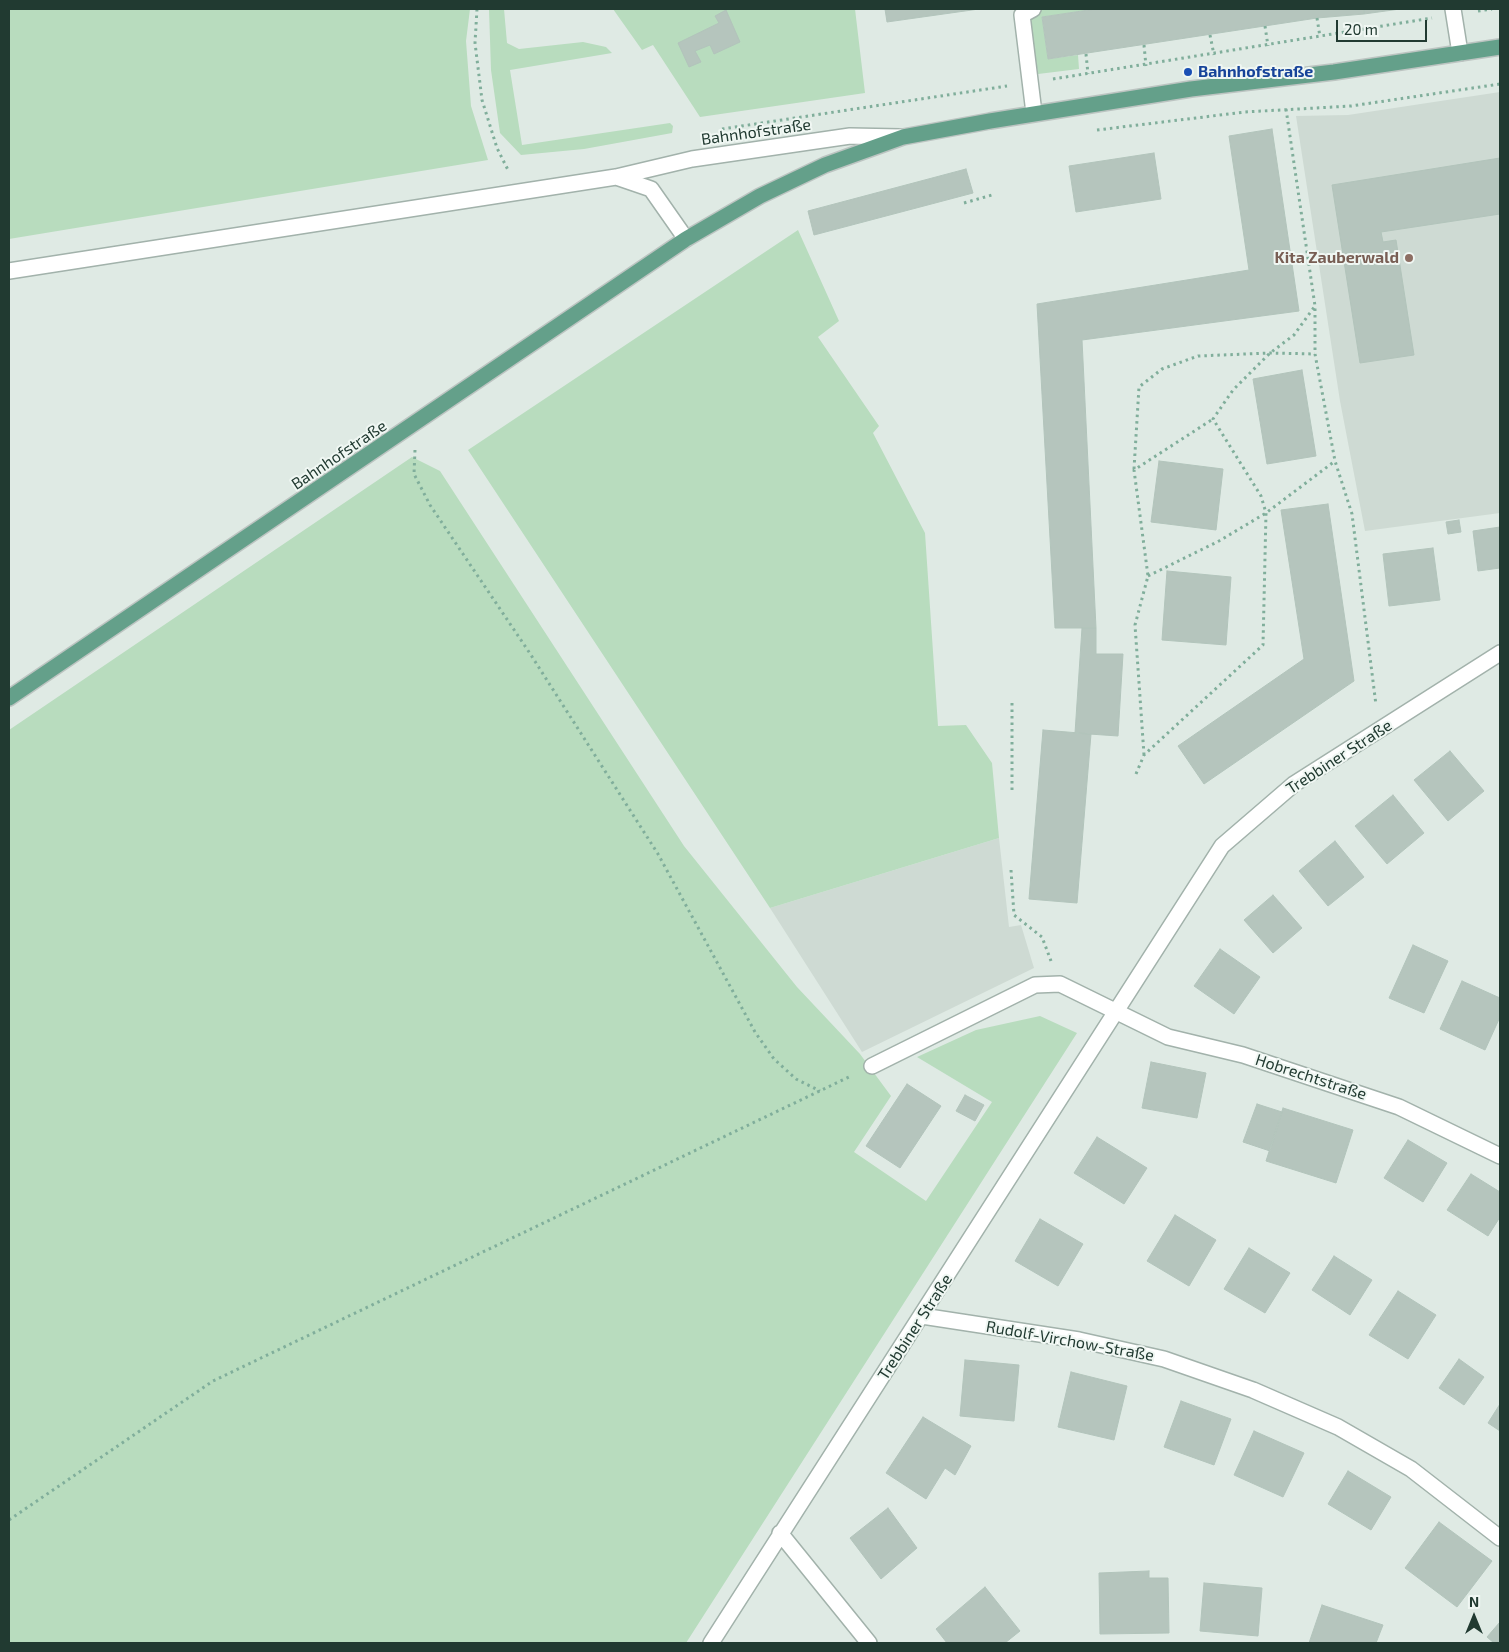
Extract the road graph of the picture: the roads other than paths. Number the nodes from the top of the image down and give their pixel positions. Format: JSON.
{"nodes":[{"id":1,"x":1033,"y":9,"type":"edge"},
{"id":2,"x":1453,"y":9,"type":"edge"},
{"id":3,"x":1500,"y":47,"type":"edge"},
{"id":4,"x":1460,"y":53,"type":"junction"},
{"id":5,"x":1034,"y":113,"type":"junction"},
{"id":6,"x":903,"y":137,"type":"junction"},
{"id":7,"x":616,"y":177,"type":"junction"},
{"id":8,"x":686,"y":239,"type":"junction"},
{"id":9,"x":9,"y":271,"type":"edge"},
{"id":10,"x":1500,"y":653,"type":"edge"},
{"id":11,"x":9,"y":698,"type":"edge"},
{"id":12,"x":1118,"y":1011,"type":"junction"},
{"id":13,"x":872,"y":1066,"type":"road end"},
{"id":14,"x":1500,"y":1156,"type":"edge"},
{"id":15,"x":922,"y":1316,"type":"junction"},
{"id":16,"x":780,"y":1533,"type":"junction"},
{"id":17,"x":1500,"y":1538,"type":"edge"},
{"id":18,"x":711,"y":1643,"type":"edge"},
{"id":19,"x":869,"y":1643,"type":"edge"}],
"edges":[{"from":1,"to":5,"type":"street"},
{"from":2,"to":4,"type":"street"},
{"from":3,"to":4,"type":"main road","name":"Bahnhofstraße"},
{"from":4,"to":5,"type":"main road","name":"Bahnhofstraße"},
{"from":5,"to":6,"type":"main road","name":"Bahnhofstraße"},
{"from":6,"to":7,"type":"street","name":"Bahnhofstraße"},
{"from":6,"to":8,"type":"main road","name":"Bahnhofstraße"},
{"from":7,"to":8,"type":"street","name":"Bahnhofstraße"},
{"from":7,"to":9,"type":"street","name":"Bahnhofstraße"},
{"from":8,"to":11,"type":"main road","name":"Bahnhofstraße"},
{"from":10,"to":12,"type":"street","name":"Trebbiner Straße"},
{"from":12,"to":13,"type":"street"},
{"from":12,"to":14,"type":"street","name":"Hobrechtstraße"},
{"from":12,"to":15,"type":"street","name":"Trebbiner Straße"},
{"from":15,"to":16,"type":"street","name":"Trebbiner Straße"},
{"from":15,"to":17,"type":"street","name":"Rudolf-Virchow-Straße"},
{"from":16,"to":18,"type":"street","name":"Trebbiner Straße"},
{"from":16,"to":19,"type":"street"}]}
